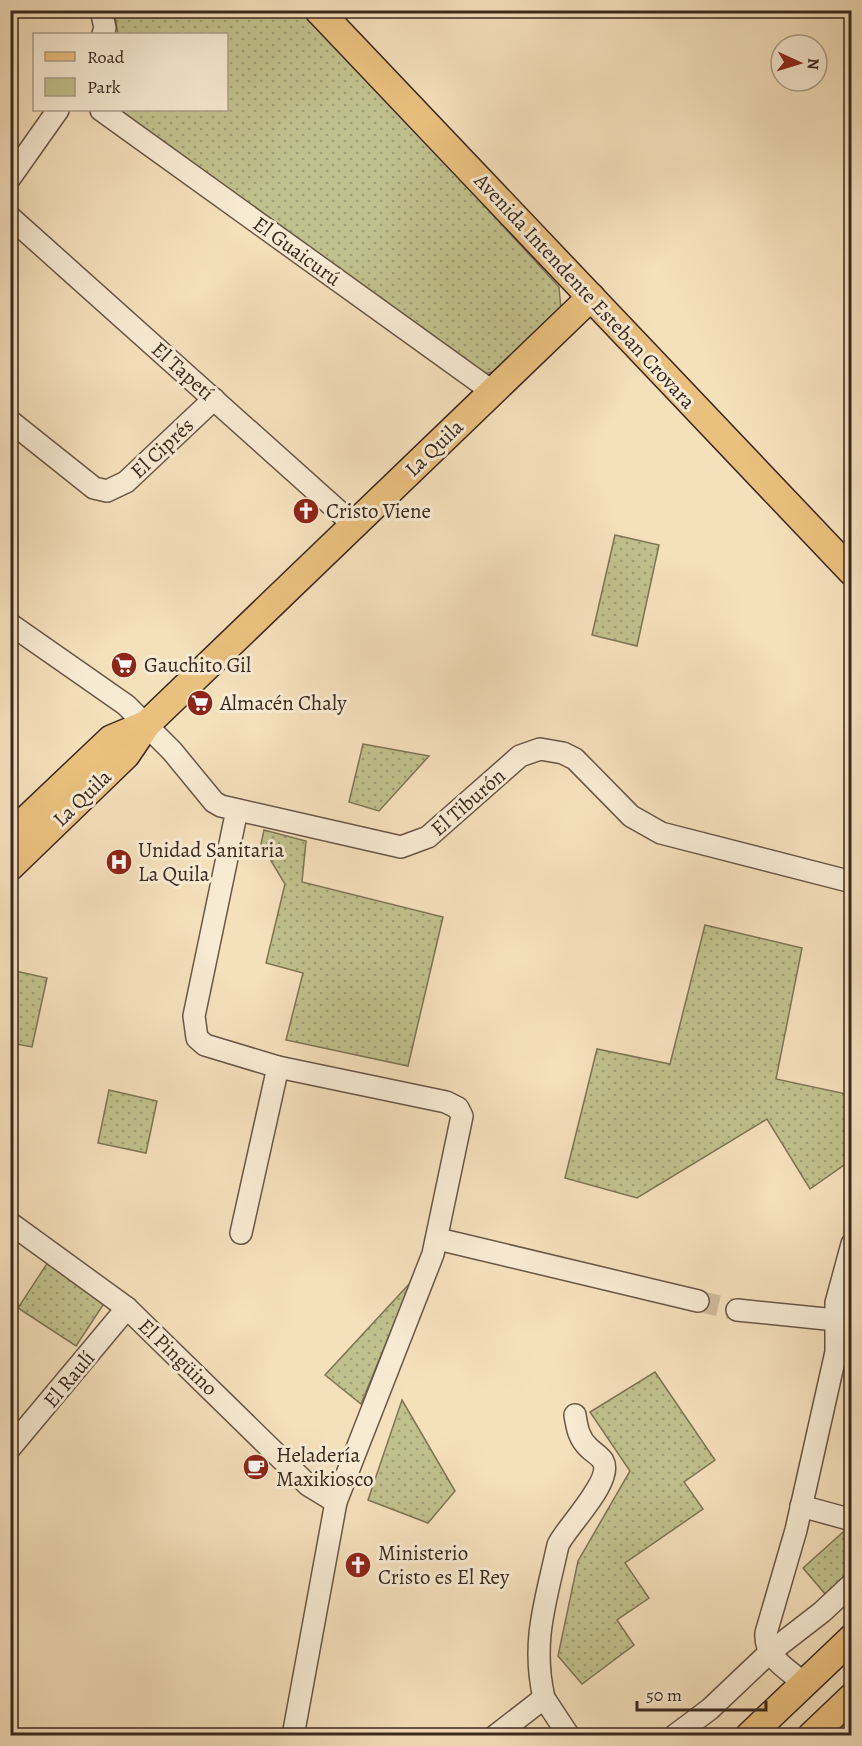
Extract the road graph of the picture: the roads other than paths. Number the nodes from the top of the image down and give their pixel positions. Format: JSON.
{"nodes":[{"id":1,"x":318,"y":10,"type":"edge"},
{"id":2,"x":57,"y":111,"type":"edge"},
{"id":3,"x":102,"y":111,"type":"edge"},
{"id":4,"x":10,"y":178,"type":"edge"},
{"id":5,"x":10,"y":217,"type":"edge"},
{"id":6,"x":591,"y":297,"type":"junction"},
{"id":7,"x":492,"y":392,"type":"junction"},
{"id":8,"x":214,"y":399,"type":"junction"},
{"id":9,"x":10,"y":421,"type":"edge"},
{"id":10,"x":354,"y":525,"type":"junction"},
{"id":11,"x":852,"y":573,"type":"edge"},
{"id":12,"x":10,"y":624,"type":"edge"},
{"id":13,"x":147,"y":724,"type":"junction"},
{"id":14,"x":237,"y":810,"type":"junction"},
{"id":15,"x":10,"y":835,"type":"edge"},
{"id":16,"x":10,"y":867,"type":"edge"},
{"id":17,"x":852,"y":882,"type":"edge"},
{"id":18,"x":278,"y":1067,"type":"junction"},
{"id":19,"x":10,"y":1223,"type":"edge"},
{"id":20,"x":241,"y":1233,"type":"dead end"},
{"id":21,"x":438,"y":1239,"type":"junction"},
{"id":22,"x":852,"y":1244,"type":"edge"},
{"id":23,"x":698,"y":1301,"type":"tunnel mouth"},
{"id":24,"x":127,"y":1308,"type":"junction"},
{"id":25,"x":737,"y":1310,"type":"tunnel mouth"},
{"id":26,"x":836,"y":1320,"type":"junction"},
{"id":27,"x":574,"y":1415,"type":"dead end"},
{"id":28,"x":10,"y":1448,"type":"edge"},
{"id":29,"x":336,"y":1502,"type":"junction"},
{"id":30,"x":801,"y":1506,"type":"junction"},
{"id":31,"x":852,"y":1520,"type":"edge"},
{"id":32,"x":852,"y":1584,"type":"edge"},
{"id":33,"x":852,"y":1638,"type":"edge"},
{"id":34,"x":769,"y":1653,"type":"junction"},
{"id":35,"x":804,"y":1683,"type":"junction"},
{"id":36,"x":852,"y":1697,"type":"edge"},
{"id":37,"x":544,"y":1698,"type":"junction"},
{"id":38,"x":293,"y":1736,"type":"edge"},
{"id":39,"x":495,"y":1736,"type":"edge"},
{"id":40,"x":569,"y":1736,"type":"edge"},
{"id":41,"x":674,"y":1736,"type":"edge"},
{"id":42,"x":749,"y":1736,"type":"edge"},
{"id":43,"x":811,"y":1736,"type":"edge"}],
"edges":[{"from":1,"to":6,"type":"main road","name":"Avenida Intendente Esteban Crovara"},
{"from":2,"to":4,"type":"street"},
{"from":3,"to":7,"type":"street","name":"El Guaicurú"},
{"from":5,"to":8,"type":"street","name":"El Tapetí"},
{"from":6,"to":7,"type":"main road","name":"La Quila"},
{"from":6,"to":11,"type":"main road","name":"Avenida Intendente Esteban Crovara"},
{"from":7,"to":10,"type":"main road","name":"La Quila"},
{"from":8,"to":9,"type":"street","name":"El Ciprés"},
{"from":8,"to":10,"type":"street","name":"El Tapetí"},
{"from":10,"to":13,"type":"main road","name":"La Quila"},
{"from":12,"to":13,"type":"street","name":"El Tiburón"},
{"from":13,"to":14,"type":"street","name":"El Tiburón"},
{"from":13,"to":15,"type":"main road","name":"La Quila"},
{"from":13,"to":16,"type":"main road","name":"La Quila"},
{"from":14,"to":17,"type":"street","name":"El Tiburón"},
{"from":14,"to":18,"type":"street"},
{"from":18,"to":20,"type":"street"},
{"from":18,"to":21,"type":"street"},
{"from":19,"to":24,"type":"street","name":"El Pingüino"},
{"from":21,"to":23,"type":"street"},
{"from":21,"to":29,"type":"street"},
{"from":22,"to":26,"type":"street"},
{"from":24,"to":28,"type":"street","name":"El Raulí"},
{"from":24,"to":29,"type":"street","name":"El Pingüino"},
{"from":25,"to":26,"type":"street"},
{"from":26,"to":30,"type":"street"},
{"from":27,"to":37,"type":"street"},
{"from":29,"to":38,"type":"street"},
{"from":30,"to":31,"type":"street"},
{"from":30,"to":34,"type":"street"},
{"from":32,"to":34,"type":"street"},
{"from":33,"to":35,"type":"main road"},
{"from":34,"to":35,"type":"street"},
{"from":34,"to":41,"type":"street"},
{"from":35,"to":42,"type":"main road"},
{"from":36,"to":43,"type":"main road"},
{"from":37,"to":39,"type":"street"},
{"from":37,"to":40,"type":"street"}]}
